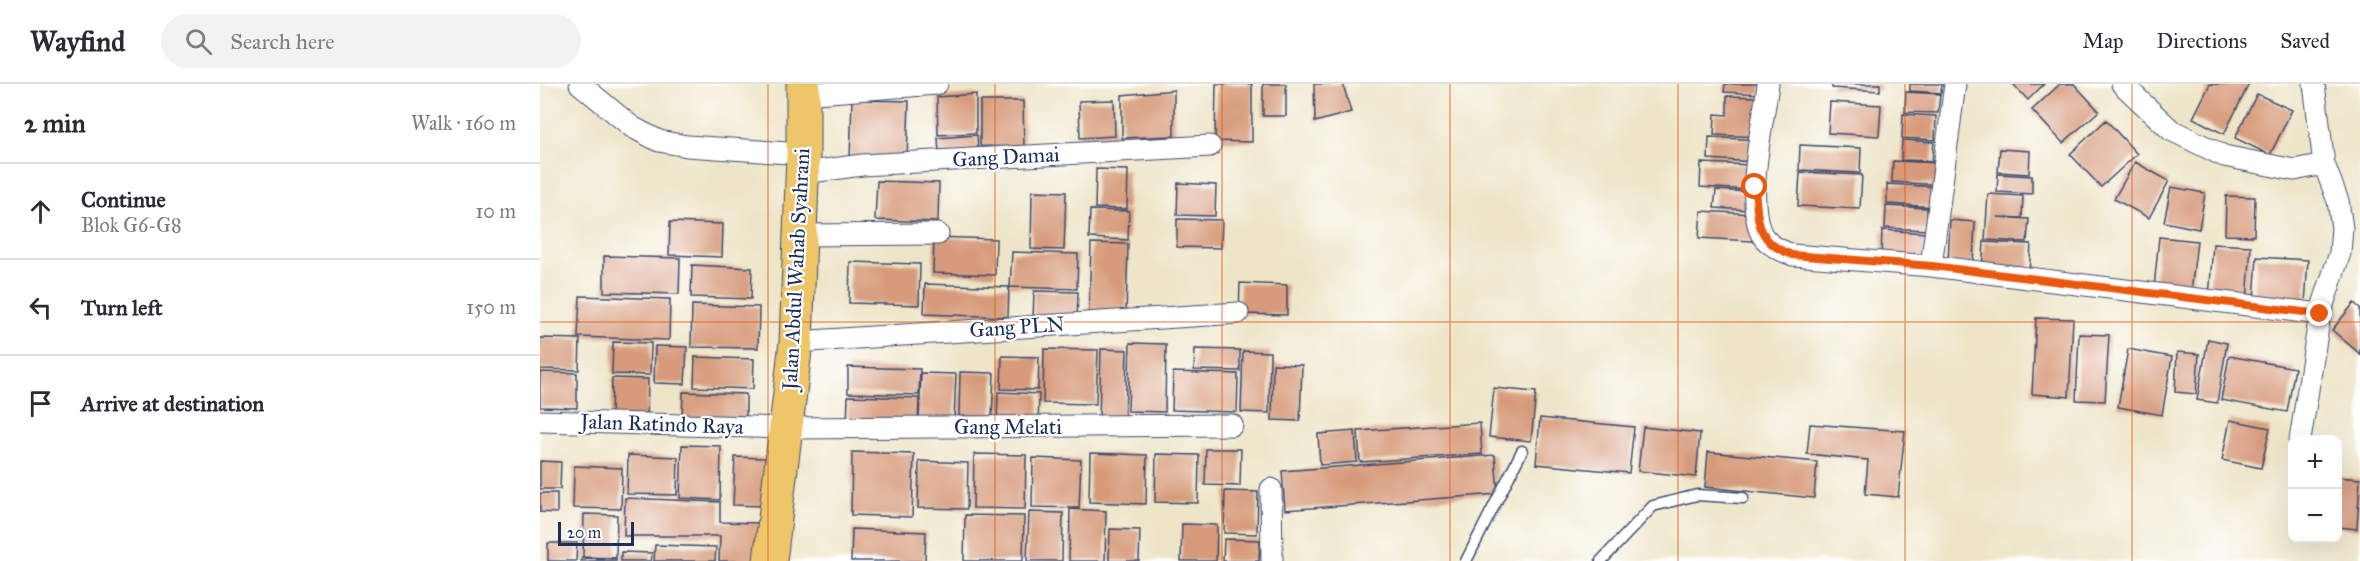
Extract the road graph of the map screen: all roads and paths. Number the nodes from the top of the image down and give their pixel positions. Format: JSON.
{"nodes":[{"id":1,"x":580,"y":84,"type":"edge"},
{"id":2,"x":938,"y":84,"type":"edge"},
{"id":3,"x":1768,"y":84,"type":"edge"},
{"id":4,"x":1955,"y":84,"type":"edge"},
{"id":5,"x":2122,"y":84,"type":"edge"},
{"id":6,"x":2314,"y":84,"type":"edge"},
{"id":7,"x":802,"y":89,"type":"edge"},
{"id":8,"x":1210,"y":146,"type":"dead end"},
{"id":9,"x":803,"y":163,"type":"junction"},
{"id":10,"x":2324,"y":164,"type":"junction"},
{"id":11,"x":938,"y":234,"type":"dead end"},
{"id":12,"x":800,"y":235,"type":"junction"},
{"id":13,"x":1932,"y":266,"type":"junction"},
{"id":14,"x":1238,"y":313,"type":"dead end"},
{"id":15,"x":2320,"y":314,"type":"junction"},
{"id":16,"x":796,"y":342,"type":"junction"},
{"id":17,"x":540,"y":421,"type":"edge"},
{"id":18,"x":1232,"y":425,"type":"dead end"},
{"id":19,"x":785,"y":428,"type":"junction"},
{"id":20,"x":2301,"y":435,"type":"edge"},
{"id":21,"x":1522,"y":451,"type":"dead end"},
{"id":22,"x":1271,"y":489,"type":"dead end"},
{"id":23,"x":1743,"y":498,"type":"dead end"},
{"id":24,"x":770,"y":561,"type":"edge"},
{"id":25,"x":1272,"y":561,"type":"edge"},
{"id":26,"x":1466,"y":561,"type":"edge"},
{"id":27,"x":1601,"y":561,"type":"edge"}],
"edges":[{"from":1,"to":9,"type":"street","name":"Gang Damai"},
{"from":2,"to":7,"type":"street"},
{"from":3,"to":13,"type":"street"},
{"from":4,"to":13,"type":"street"},
{"from":5,"to":10,"type":"street"},
{"from":6,"to":10,"type":"street"},
{"from":7,"to":9,"type":"highway","name":"Jalan Abdul Wahab Syahrani"},
{"from":8,"to":9,"type":"street","name":"Gang Damai"},
{"from":9,"to":12,"type":"highway","name":"Jalan Abdul Wahab Syahrani"},
{"from":10,"to":15,"type":"street"},
{"from":11,"to":12,"type":"street"},
{"from":12,"to":16,"type":"highway","name":"Jalan Abdul Wahab Syahrani"},
{"from":13,"to":15,"type":"street"},
{"from":14,"to":16,"type":"street","name":"Gang PLN"},
{"from":15,"to":20,"type":"street"},
{"from":16,"to":19,"type":"highway","name":"Jalan Abdul Wahab Syahrani"},
{"from":17,"to":19,"type":"street","name":"Jalan Ratindo Raya"},
{"from":18,"to":19,"type":"street","name":"Gang Melati"},
{"from":19,"to":24,"type":"highway","name":"Jalan Abdul Wahab Syahrani"},
{"from":21,"to":26,"type":"lane"},
{"from":22,"to":25,"type":"street"},
{"from":23,"to":27,"type":"lane"}]}
